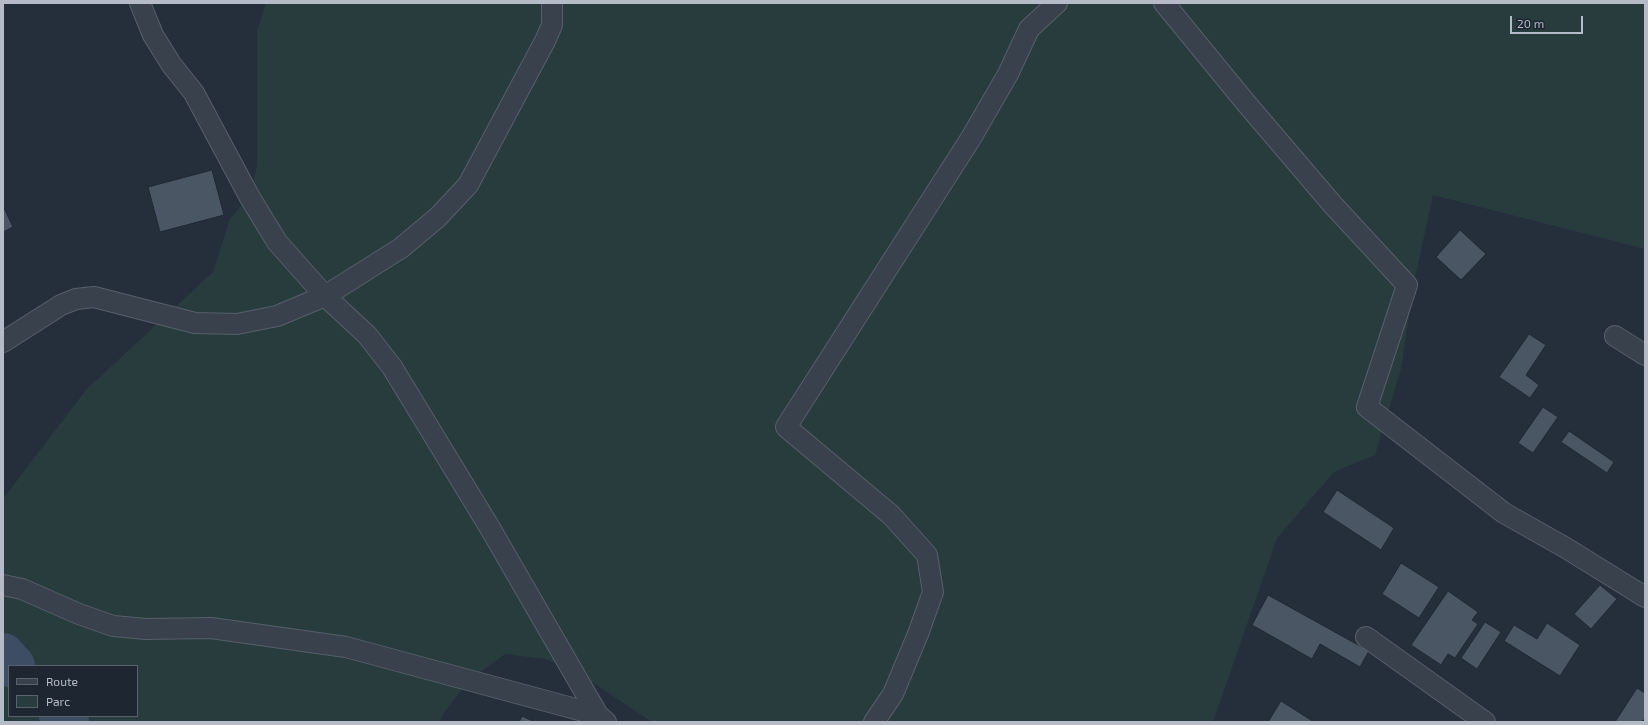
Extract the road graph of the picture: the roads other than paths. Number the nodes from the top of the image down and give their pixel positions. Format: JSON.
{"nodes":[{"id":1,"x":140,"y":3,"type":"edge"},
{"id":2,"x":552,"y":3,"type":"edge"},
{"id":3,"x":1057,"y":3,"type":"edge"},
{"id":4,"x":1164,"y":3,"type":"edge"},
{"id":5,"x":325,"y":296,"type":"junction"},
{"id":6,"x":1615,"y":336,"type":"dead end"},
{"id":7,"x":3,"y":342,"type":"edge"},
{"id":8,"x":1645,"y":355,"type":"edge"},
{"id":9,"x":3,"y":585,"type":"edge"},
{"id":10,"x":1645,"y":596,"type":"edge"},
{"id":11,"x":1366,"y":637,"type":"dead end"},
{"id":12,"x":602,"y":718,"type":"edge"},
{"id":13,"x":874,"y":722,"type":"edge"},
{"id":14,"x":1485,"y":722,"type":"edge"}],
"edges":[{"from":1,"to":5,"type":"street"},
{"from":2,"to":5,"type":"street"},
{"from":3,"to":13,"type":"street"},
{"from":4,"to":10,"type":"street"},
{"from":5,"to":7,"type":"street"},
{"from":5,"to":12,"type":"street"},
{"from":6,"to":8,"type":"street"},
{"from":9,"to":12,"type":"street"},
{"from":11,"to":14,"type":"street"}]}
